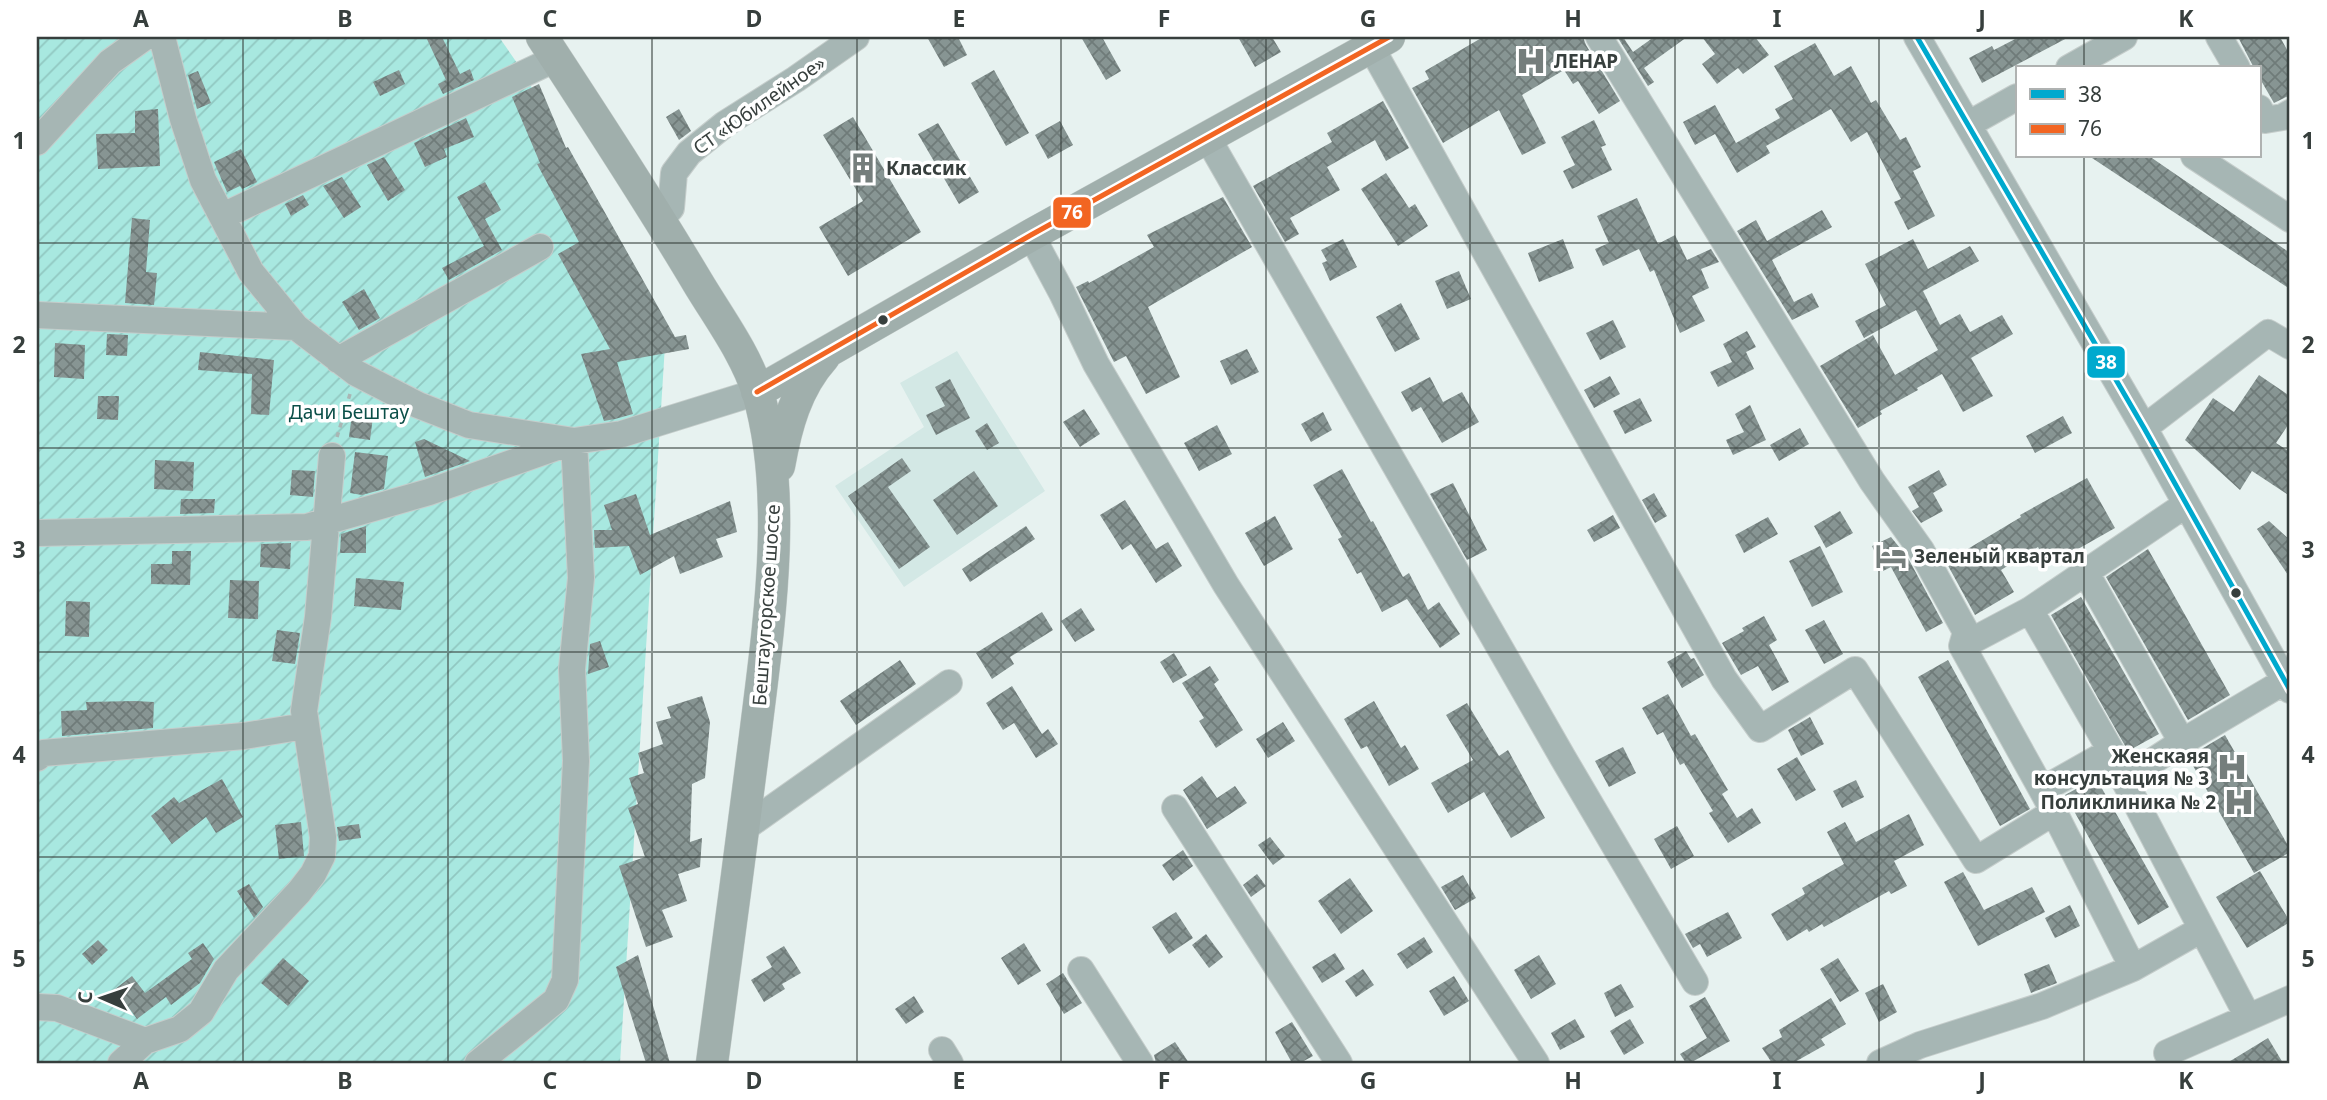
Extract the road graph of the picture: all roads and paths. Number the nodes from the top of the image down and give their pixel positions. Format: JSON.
{"nodes":[{"id":1,"x":145,"y":37,"type":"edge"},
{"id":2,"x":162,"y":37,"type":"edge"},
{"id":3,"x":856,"y":37,"type":"edge"},
{"id":4,"x":1598,"y":37,"type":"edge"},
{"id":5,"x":1917,"y":37,"type":"edge"},
{"id":6,"x":2124,"y":37,"type":"edge"},
{"id":7,"x":2219,"y":37,"type":"edge"},
{"id":8,"x":1380,"y":42,"type":"edge"},
{"id":9,"x":550,"y":48,"type":"edge"},
{"id":10,"x":2073,"y":66,"type":"edge"},
{"id":11,"x":2236,"y":66,"type":"edge"},
{"id":12,"x":2016,"y":98,"type":"edge"},
{"id":13,"x":2260,"y":110,"type":"edge"},
{"id":14,"x":2290,"y":113,"type":"edge"},
{"id":15,"x":1969,"y":124,"type":"junction"},
{"id":16,"x":1207,"y":137,"type":"junction"},
{"id":17,"x":37,"y":142,"type":"edge"},
{"id":18,"x":2197,"y":158,"type":"edge"},
{"id":19,"x":223,"y":216,"type":"junction"},
{"id":20,"x":660,"y":219,"type":"junction"},
{"id":21,"x":2290,"y":219,"type":"edge"},
{"id":22,"x":1031,"y":235,"type":"junction"},
{"id":23,"x":540,"y":247,"type":"dead end"},
{"id":24,"x":37,"y":315,"type":"edge"},
{"id":25,"x":296,"y":327,"type":"junction"},
{"id":26,"x":734,"y":343,"type":"junction"},
{"id":27,"x":2290,"y":346,"type":"edge"},
{"id":28,"x":832,"y":348,"type":"junction"},
{"id":29,"x":347,"y":366,"type":"junction"},
{"id":30,"x":757,"y":392,"type":"junction"},
{"id":31,"x":2144,"y":428,"type":"junction"},
{"id":32,"x":574,"y":441,"type":"junction"},
{"id":33,"x":332,"y":456,"type":"joint"},
{"id":34,"x":774,"y":496,"type":"junction"},
{"id":35,"x":2186,"y":505,"type":"junction"},
{"id":36,"x":324,"y":523,"type":"junction"},
{"id":37,"x":37,"y":533,"type":"edge"},
{"id":38,"x":2086,"y":573,"type":"junction"},
{"id":39,"x":2030,"y":610,"type":"junction"},
{"id":40,"x":1962,"y":646,"type":"junction"},
{"id":41,"x":949,"y":683,"type":"dead end"},
{"id":42,"x":2288,"y":685,"type":"edge"},
{"id":43,"x":305,"y":726,"type":"junction"},
{"id":44,"x":2182,"y":742,"type":"junction"},
{"id":45,"x":2111,"y":751,"type":"junction"},
{"id":46,"x":37,"y":758,"type":"edge"},
{"id":47,"x":2124,"y":780,"type":"junction"},
{"id":48,"x":2048,"y":801,"type":"junction"},
{"id":49,"x":1175,"y":808,"type":"dead end"},
{"id":50,"x":743,"y":829,"type":"junction"},
{"id":51,"x":2202,"y":929,"type":"junction"},
{"id":52,"x":2133,"y":968,"type":"junction"},
{"id":53,"x":1081,"y":970,"type":"dead end"},
{"id":54,"x":1695,"y":982,"type":"dead end"},
{"id":55,"x":2290,"y":999,"type":"edge"},
{"id":56,"x":37,"y":1007,"type":"edge"},
{"id":57,"x":2248,"y":1017,"type":"junction"},
{"id":58,"x":145,"y":1041,"type":"junction"},
{"id":59,"x":2167,"y":1053,"type":"dead end"},
{"id":60,"x":121,"y":1063,"type":"edge"},
{"id":61,"x":478,"y":1063,"type":"edge"},
{"id":62,"x":712,"y":1063,"type":"edge"},
{"id":63,"x":1140,"y":1063,"type":"edge"},
{"id":64,"x":1339,"y":1063,"type":"edge"},
{"id":65,"x":1536,"y":1063,"type":"edge"},
{"id":66,"x":1880,"y":1063,"type":"edge"}],
"edges":[{"from":1,"to":17,"type":"street"},
{"from":2,"to":19,"type":"street"},
{"from":3,"to":20,"type":"street","name":"СТ «Юбилейное»"},
{"from":4,"to":40,"type":"street"},
{"from":5,"to":15,"type":"street"},
{"from":6,"to":10,"type":"street"},
{"from":7,"to":11,"type":"street"},
{"from":8,"to":16,"type":"main road"},
{"from":8,"to":48,"type":"street"},
{"from":9,"to":19,"type":"street"},
{"from":9,"to":20,"type":"main road","name":"Бештаугорское шоссе"},
{"from":12,"to":15,"type":"street"},
{"from":13,"to":14,"type":"street"},
{"from":15,"to":31,"type":"street"},
{"from":16,"to":22,"type":"main road"},
{"from":16,"to":54,"type":"street"},
{"from":18,"to":21,"type":"street"},
{"from":19,"to":25,"type":"street"},
{"from":20,"to":26,"type":"main road","name":"Бештаугорское шоссе"},
{"from":22,"to":28,"type":"main road"},
{"from":22,"to":65,"type":"street"},
{"from":23,"to":29,"type":"street"},
{"from":24,"to":25,"type":"street"},
{"from":25,"to":29,"type":"street"},
{"from":26,"to":28,"type":"main road"},
{"from":26,"to":30,"type":"main road","name":"Бештаугорское шоссе"},
{"from":27,"to":31,"type":"street"},
{"from":28,"to":30,"type":"main road"},
{"from":28,"to":34,"type":"main road"},
{"from":29,"to":32,"type":"street"},
{"from":29,"to":33,"type":"path"},
{"from":30,"to":32,"type":"street"},
{"from":30,"to":34,"type":"main road","name":"Бештаугорское шоссе"},
{"from":31,"to":35,"type":"street"},
{"from":32,"to":36,"type":"street"},
{"from":32,"to":61,"type":"street"},
{"from":33,"to":36,"type":"street"},
{"from":34,"to":50,"type":"main road","name":"Бештаугорское шоссе"},
{"from":35,"to":38,"type":"street"},
{"from":35,"to":42,"type":"street"},
{"from":36,"to":37,"type":"street"},
{"from":36,"to":43,"type":"street"},
{"from":38,"to":39,"type":"street"},
{"from":38,"to":44,"type":"street"},
{"from":39,"to":40,"type":"street"},
{"from":39,"to":45,"type":"street"},
{"from":40,"to":48,"type":"street"},
{"from":41,"to":50,"type":"street"},
{"from":42,"to":44,"type":"street"},
{"from":43,"to":46,"type":"street"},
{"from":43,"to":58,"type":"street"},
{"from":44,"to":47,"type":"street"},
{"from":45,"to":47,"type":"street"},
{"from":45,"to":48,"type":"street"},
{"from":47,"to":51,"type":"street"},
{"from":48,"to":52,"type":"street"},
{"from":49,"to":64,"type":"street"},
{"from":50,"to":62,"type":"main road","name":"Бештаугорское шоссе"},
{"from":51,"to":52,"type":"street"},
{"from":51,"to":57,"type":"street"},
{"from":52,"to":66,"type":"street"},
{"from":53,"to":63,"type":"street"},
{"from":55,"to":57,"type":"street"},
{"from":56,"to":58,"type":"street"},
{"from":57,"to":59,"type":"street"},
{"from":58,"to":60,"type":"street"}]}
